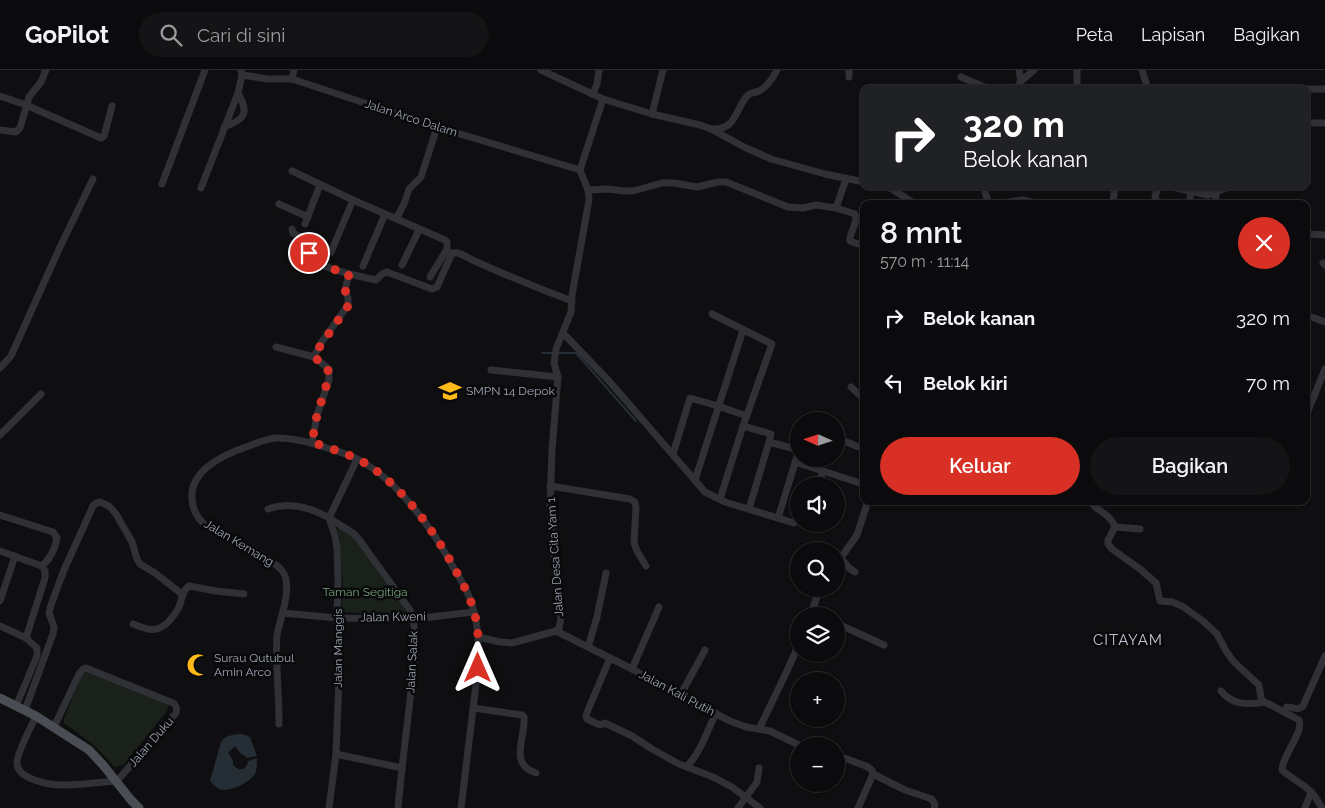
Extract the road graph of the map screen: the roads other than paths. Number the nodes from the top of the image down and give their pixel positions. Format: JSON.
{"nodes":[{"id":1,"x":46,"y":70,"type":"edge"},
{"id":2,"x":205,"y":70,"type":"edge"},
{"id":3,"x":294,"y":70,"type":"edge"},
{"id":4,"x":541,"y":70,"type":"edge"},
{"id":5,"x":599,"y":70,"type":"edge"},
{"id":6,"x":663,"y":70,"type":"edge"},
{"id":7,"x":777,"y":70,"type":"edge"},
{"id":8,"x":1019,"y":70,"type":"edge"},
{"id":9,"x":1034,"y":70,"type":"edge"},
{"id":10,"x":1078,"y":70,"type":"edge"},
{"id":11,"x":1142,"y":70,"type":"edge"},
{"id":12,"x":241,"y":73,"type":"edge"},
{"id":13,"x":961,"y":77,"type":"dead end"},
{"id":14,"x":292,"y":79,"type":"junction"},
{"id":15,"x":1022,"y":81,"type":"junction"},
{"id":16,"x":980,"y":85,"type":"edge"},
{"id":17,"x":1019,"y":85,"type":"edge"},
{"id":18,"x":1077,"y":85,"type":"edge"},
{"id":19,"x":1147,"y":85,"type":"edge"},
{"id":20,"x":1310,"y":90,"type":"edge"},
{"id":21,"x":1325,"y":90,"type":"edge"},
{"id":22,"x":238,"y":94,"type":"junction"},
{"id":23,"x":0,"y":96,"type":"edge"},
{"id":24,"x":598,"y":96,"type":"junction"},
{"id":25,"x":26,"y":106,"type":"junction"},
{"id":26,"x":112,"y":106,"type":"dead end"},
{"id":27,"x":652,"y":114,"type":"junction"},
{"id":28,"x":1310,"y":123,"type":"edge"},
{"id":29,"x":1325,"y":123,"type":"edge"},
{"id":30,"x":224,"y":127,"type":"junction"},
{"id":31,"x":437,"y":127,"type":"junction"},
{"id":32,"x":711,"y":129,"type":"junction"},
{"id":33,"x":0,"y":130,"type":"edge"},
{"id":34,"x":580,"y":170,"type":"junction"},
{"id":35,"x":292,"y":171,"type":"dead end"},
{"id":36,"x":92,"y":179,"type":"dead end"},
{"id":37,"x":846,"y":179,"type":"junction"},
{"id":38,"x":860,"y":181,"type":"edge"},
{"id":39,"x":162,"y":184,"type":"dead end"},
{"id":40,"x":320,"y":185,"type":"junction"},
{"id":41,"x":201,"y":188,"type":"dead end"},
{"id":42,"x":588,"y":190,"type":"junction"},
{"id":43,"x":894,"y":190,"type":"edge"},
{"id":44,"x":1183,"y":190,"type":"edge"},
{"id":45,"x":1215,"y":190,"type":"edge"},
{"id":46,"x":1191,"y":192,"type":"junction"},
{"id":47,"x":353,"y":200,"type":"junction"},
{"id":48,"x":909,"y":200,"type":"edge"},
{"id":49,"x":1190,"y":200,"type":"edge"},
{"id":50,"x":279,"y":204,"type":"dead end"},
{"id":51,"x":836,"y":208,"type":"junction"},
{"id":52,"x":385,"y":214,"type":"junction"},
{"id":53,"x":396,"y":219,"type":"junction"},
{"id":54,"x":292,"y":229,"type":"dead end"},
{"id":55,"x":419,"y":230,"type":"junction"},
{"id":56,"x":1310,"y":234,"type":"edge"},
{"id":57,"x":1325,"y":235,"type":"edge"},
{"id":58,"x":860,"y":245,"type":"edge"},
{"id":59,"x":331,"y":252,"type":"dead end"},
{"id":60,"x":402,"y":265,"type":"dead end"},
{"id":61,"x":363,"y":266,"type":"dead end"},
{"id":62,"x":349,"y":274,"type":"junction"},
{"id":63,"x":430,"y":277,"type":"dead end"},
{"id":64,"x":572,"y":301,"type":"junction"},
{"id":65,"x":712,"y":314,"type":"dead end"},
{"id":66,"x":1310,"y":316,"type":"edge"},
{"id":67,"x":1325,"y":322,"type":"edge"},
{"id":68,"x":742,"y":330,"type":"junction"},
{"id":69,"x":563,"y":333,"type":"junction"},
{"id":70,"x":276,"y":347,"type":"dead end"},
{"id":71,"x":314,"y":357,"type":"junction"},
{"id":72,"x":0,"y":368,"type":"edge"},
{"id":73,"x":1325,"y":369,"type":"edge"},
{"id":74,"x":491,"y":370,"type":"dead end"},
{"id":75,"x":558,"y":376,"type":"junction"},
{"id":76,"x":851,"y":387,"type":"dead end"},
{"id":77,"x":41,"y":394,"type":"dead end"},
{"id":78,"x":860,"y":395,"type":"edge"},
{"id":79,"x":718,"y":406,"type":"junction"},
{"id":80,"x":1310,"y":406,"type":"edge"},
{"id":81,"x":747,"y":416,"type":"junction"},
{"id":82,"x":744,"y":426,"type":"junction"},
{"id":83,"x":0,"y":435,"type":"edge"},
{"id":84,"x":312,"y":442,"type":"junction"},
{"id":85,"x":769,"y":442,"type":"junction"},
{"id":86,"x":845,"y":442,"type":"edge"},
{"id":87,"x":860,"y":447,"type":"edge"},
{"id":88,"x":790,"y":448,"type":"edge"},
{"id":89,"x":673,"y":454,"type":"junction"},
{"id":90,"x":357,"y":459,"type":"junction"},
{"id":91,"x":793,"y":468,"type":"edge"},
{"id":92,"x":814,"y":468,"type":"edge"},
{"id":93,"x":823,"y":471,"type":"junction"},
{"id":94,"x":821,"y":477,"type":"edge"},
{"id":95,"x":695,"y":480,"type":"junction"},
{"id":96,"x":860,"y":483,"type":"edge"},
{"id":97,"x":550,"y":486,"type":"junction"},
{"id":98,"x":720,"y":499,"type":"junction"},
{"id":99,"x":867,"y":505,"type":"edge"},
{"id":100,"x":1092,"y":505,"type":"edge"},
{"id":101,"x":268,"y":509,"type":"dead end"},
{"id":102,"x":749,"y":509,"type":"junction"},
{"id":103,"x":0,"y":515,"type":"edge"},
{"id":104,"x":330,"y":518,"type":"junction"},
{"id":105,"x":778,"y":518,"type":"junction"},
{"id":106,"x":790,"y":521,"type":"edge"},
{"id":107,"x":1115,"y":527,"type":"junction"},
{"id":108,"x":1140,"y":529,"type":"dead end"},
{"id":109,"x":0,"y":551,"type":"edge"},
{"id":110,"x":845,"y":552,"type":"edge"},
{"id":111,"x":15,"y":556,"type":"junction"},
{"id":112,"x":845,"y":563,"type":"edge"},
{"id":113,"x":42,"y":566,"type":"junction"},
{"id":114,"x":646,"y":566,"type":"dead end"},
{"id":115,"x":854,"y":572,"type":"dead end"},
{"id":116,"x":606,"y":573,"type":"dead end"},
{"id":117,"x":244,"y":594,"type":"dead end"},
{"id":118,"x":183,"y":595,"type":"junction"},
{"id":119,"x":0,"y":601,"type":"edge"},
{"id":120,"x":659,"y":607,"type":"dead end"},
{"id":121,"x":474,"y":612,"type":"junction"},
{"id":122,"x":283,"y":613,"type":"junction"},
{"id":123,"x":337,"y":618,"type":"junction"},
{"id":124,"x":413,"y":618,"type":"junction"},
{"id":125,"x":133,"y":624,"type":"dead end"},
{"id":126,"x":0,"y":626,"type":"edge"},
{"id":127,"x":845,"y":627,"type":"edge"},
{"id":128,"x":556,"y":631,"type":"junction"},
{"id":129,"x":478,"y":637,"type":"junction"},
{"id":130,"x":26,"y":638,"type":"junction"},
{"id":131,"x":884,"y":645,"type":"dead end"},
{"id":132,"x":588,"y":648,"type":"junction"},
{"id":133,"x":705,"y":650,"type":"dead end"},
{"id":134,"x":1325,"y":656,"type":"edge"},
{"id":135,"x":610,"y":658,"type":"junction"},
{"id":136,"x":791,"y":662,"type":"edge"},
{"id":137,"x":632,"y":669,"type":"junction"},
{"id":138,"x":1221,"y":691,"type":"dead end"},
{"id":139,"x":680,"y":696,"type":"junction"},
{"id":140,"x":0,"y":698,"type":"edge"},
{"id":141,"x":1264,"y":702,"type":"junction"},
{"id":142,"x":20,"y":708,"type":"junction"},
{"id":143,"x":473,"y":708,"type":"junction"},
{"id":144,"x":1284,"y":711,"type":"junction"},
{"id":145,"x":716,"y":713,"type":"junction"},
{"id":146,"x":36,"y":716,"type":"junction"},
{"id":147,"x":279,"y":724,"type":"dead end"},
{"id":148,"x":54,"y":727,"type":"junction"},
{"id":149,"x":759,"y":729,"type":"junction"},
{"id":150,"x":790,"y":741,"type":"edge"},
{"id":151,"x":336,"y":754,"type":"junction"},
{"id":152,"x":845,"y":758,"type":"edge"},
{"id":153,"x":687,"y":766,"type":"junction"},
{"id":154,"x":402,"y":768,"type":"junction"},
{"id":155,"x":759,"y":768,"type":"dead end"},
{"id":156,"x":536,"y":773,"type":"dead end"},
{"id":157,"x":873,"y":774,"type":"junction"},
{"id":158,"x":117,"y":781,"type":"junction"},
{"id":159,"x":1311,"y":792,"type":"junction"},
{"id":160,"x":745,"y":797,"type":"junction"},
{"id":161,"x":139,"y":808,"type":"edge"},
{"id":162,"x":329,"y":808,"type":"edge"},
{"id":163,"x":398,"y":808,"type":"edge"},
{"id":164,"x":461,"y":808,"type":"edge"},
{"id":165,"x":738,"y":808,"type":"edge"},
{"id":166,"x":760,"y":808,"type":"edge"},
{"id":167,"x":858,"y":808,"type":"edge"},
{"id":168,"x":934,"y":808,"type":"edge"},
{"id":169,"x":1305,"y":808,"type":"edge"},
{"id":170,"x":1322,"y":808,"type":"edge"}],
"edges":[{"from":1,"to":25,"type":"street"},
{"from":2,"to":39,"type":"street"},
{"from":3,"to":14,"type":"street"},
{"from":4,"to":24,"type":"street"},
{"from":5,"to":24,"type":"street"},
{"from":6,"to":27,"type":"street"},
{"from":7,"to":32,"type":"street"},
{"from":8,"to":15,"type":"street"},
{"from":9,"to":15,"type":"street"},
{"from":10,"to":18,"type":"street"},
{"from":11,"to":19,"type":"street"},
{"from":12,"to":14,"type":"street","name":"Jalan Arco Dalam"},
{"from":12,"to":22,"type":"street"},
{"from":13,"to":16,"type":"street"},
{"from":14,"to":31,"type":"street","name":"Jalan Arco Dalam"},
{"from":15,"to":17,"type":"street"},
{"from":20,"to":21,"type":"street"},
{"from":22,"to":30,"type":"street"},
{"from":22,"to":30,"type":"street"},
{"from":23,"to":25,"type":"street"},
{"from":24,"to":27,"type":"street"},
{"from":24,"to":34,"type":"street"},
{"from":25,"to":26,"type":"street"},
{"from":25,"to":33,"type":"street"},
{"from":27,"to":32,"type":"street"},
{"from":28,"to":29,"type":"street"},
{"from":30,"to":41,"type":"street"},
{"from":31,"to":34,"type":"street","name":"Jalan Arco Dalam"},
{"from":31,"to":53,"type":"street"},
{"from":32,"to":37,"type":"street"},
{"from":34,"to":42,"type":"street"},
{"from":35,"to":40,"type":"street"},
{"from":36,"to":72,"type":"street"},
{"from":37,"to":38,"type":"street"},
{"from":37,"to":51,"type":"street"},
{"from":40,"to":47,"type":"street"},
{"from":40,"to":50,"type":"street"},
{"from":42,"to":51,"type":"street"},
{"from":42,"to":64,"type":"street"},
{"from":43,"to":48,"type":"street"},
{"from":44,"to":46,"type":"street"},
{"from":45,"to":46,"type":"street"},
{"from":46,"to":49,"type":"street"},
{"from":47,"to":52,"type":"street"},
{"from":47,"to":59,"type":"street"},
{"from":51,"to":58,"type":"street"},
{"from":52,"to":53,"type":"street"},
{"from":52,"to":61,"type":"street"},
{"from":53,"to":55,"type":"street"},
{"from":54,"to":62,"type":"street"},
{"from":55,"to":60,"type":"street"},
{"from":55,"to":63,"type":"street"},
{"from":56,"to":57,"type":"street"},
{"from":62,"to":64,"type":"street"},
{"from":62,"to":71,"type":"street"},
{"from":64,"to":69,"type":"street"},
{"from":65,"to":68,"type":"street"},
{"from":66,"to":67,"type":"street"},
{"from":68,"to":79,"type":"street"},
{"from":68,"to":81,"type":"street"},
{"from":69,"to":75,"type":"street","name":"Jalan Desa Cita Yam 1"},
{"from":69,"to":89,"type":"street"},
{"from":70,"to":71,"type":"street"},
{"from":71,"to":84,"type":"street"},
{"from":73,"to":80,"type":"street"},
{"from":74,"to":75,"type":"street"},
{"from":75,"to":97,"type":"street","name":"Jalan Desa Cita Yam 1"},
{"from":76,"to":78,"type":"street"},
{"from":77,"to":83,"type":"street"},
{"from":79,"to":81,"type":"street"},
{"from":79,"to":89,"type":"street"},
{"from":79,"to":95,"type":"street"},
{"from":81,"to":82,"type":"street"},
{"from":82,"to":85,"type":"street"},
{"from":82,"to":98,"type":"street"},
{"from":84,"to":90,"type":"street","name":"Jalan Kemang"},
{"from":84,"to":122,"type":"street","name":"Jalan Kemang"},
{"from":85,"to":88,"type":"street"},
{"from":85,"to":102,"type":"street"},
{"from":86,"to":87,"type":"street"},
{"from":89,"to":95,"type":"street"},
{"from":90,"to":104,"type":"street"},
{"from":90,"to":121,"type":"street","name":"Jalan Kemang"},
{"from":91,"to":105,"type":"street"},
{"from":92,"to":93,"type":"street"},
{"from":93,"to":94,"type":"street"},
{"from":93,"to":96,"type":"street"},
{"from":95,"to":98,"type":"street"},
{"from":97,"to":114,"type":"street"},
{"from":97,"to":128,"type":"street","name":"Jalan Desa Cita Yam 1"},
{"from":98,"to":102,"type":"street"},
{"from":99,"to":110,"type":"street"},
{"from":100,"to":107,"type":"street"},
{"from":101,"to":104,"type":"street"},
{"from":102,"to":105,"type":"street"},
{"from":103,"to":113,"type":"street"},
{"from":104,"to":123,"type":"street","name":"Jalan Manggis"},
{"from":104,"to":124,"type":"street","name":"Jalan Salak"},
{"from":105,"to":106,"type":"street"},
{"from":107,"to":108,"type":"street"},
{"from":107,"to":141,"type":"street"},
{"from":109,"to":111,"type":"street"},
{"from":111,"to":113,"type":"street"},
{"from":111,"to":119,"type":"street"},
{"from":112,"to":115,"type":"street"},
{"from":113,"to":130,"type":"street"},
{"from":116,"to":132,"type":"street"},
{"from":117,"to":118,"type":"street"},
{"from":118,"to":125,"type":"street"},
{"from":118,"to":142,"type":"street"},
{"from":120,"to":137,"type":"street"},
{"from":121,"to":124,"type":"street","name":"Jalan Kweni"},
{"from":121,"to":129,"type":"street","name":"Jalan Kemang"},
{"from":122,"to":123,"type":"street","name":"Jalan Kweni"},
{"from":122,"to":147,"type":"street","name":"Jalan Kemang"},
{"from":123,"to":124,"type":"street","name":"Jalan Kweni"},
{"from":123,"to":151,"type":"street","name":"Jalan Manggis"},
{"from":124,"to":154,"type":"street","name":"Jalan Salak"},
{"from":126,"to":130,"type":"street"},
{"from":127,"to":131,"type":"street"},
{"from":128,"to":129,"type":"street"},
{"from":128,"to":132,"type":"street","name":"Jalan Kali Putih"},
{"from":129,"to":143,"type":"street","name":"Jalan Kemang"},
{"from":130,"to":142,"type":"street"},
{"from":132,"to":135,"type":"street","name":"Jalan Kali Putih"},
{"from":133,"to":139,"type":"street"},
{"from":134,"to":144,"type":"street"},
{"from":135,"to":137,"type":"street","name":"Jalan Kali Putih"},
{"from":135,"to":153,"type":"street"},
{"from":136,"to":149,"type":"street"},
{"from":137,"to":139,"type":"street","name":"Jalan Kali Putih"},
{"from":138,"to":141,"type":"street"},
{"from":139,"to":145,"type":"street","name":"Jalan Kali Putih"},
{"from":140,"to":142,"type":"main road"},
{"from":141,"to":144,"type":"street"},
{"from":142,"to":146,"type":"main road"},
{"from":143,"to":156,"type":"street"},
{"from":143,"to":164,"type":"street","name":"Jalan Kemang"},
{"from":144,"to":159,"type":"street"},
{"from":145,"to":149,"type":"street","name":"Jalan Kali Putih"},
{"from":145,"to":153,"type":"street"},
{"from":146,"to":148,"type":"main road"},
{"from":146,"to":158,"type":"street"},
{"from":148,"to":158,"type":"main road"},
{"from":148,"to":158,"type":"street","name":"Jalan Duku"},
{"from":149,"to":150,"type":"street","name":"Jalan Kali Putih"},
{"from":151,"to":154,"type":"street"},
{"from":151,"to":162,"type":"street","name":"Jalan Manggis"},
{"from":152,"to":157,"type":"street"},
{"from":153,"to":160,"type":"street"},
{"from":154,"to":163,"type":"street","name":"Jalan Salak"},
{"from":155,"to":160,"type":"street"},
{"from":157,"to":167,"type":"street"},
{"from":157,"to":168,"type":"street"},
{"from":158,"to":161,"type":"main road"},
{"from":159,"to":169,"type":"street"},
{"from":159,"to":170,"type":"street"},
{"from":160,"to":165,"type":"street"},
{"from":160,"to":166,"type":"street"}]}
